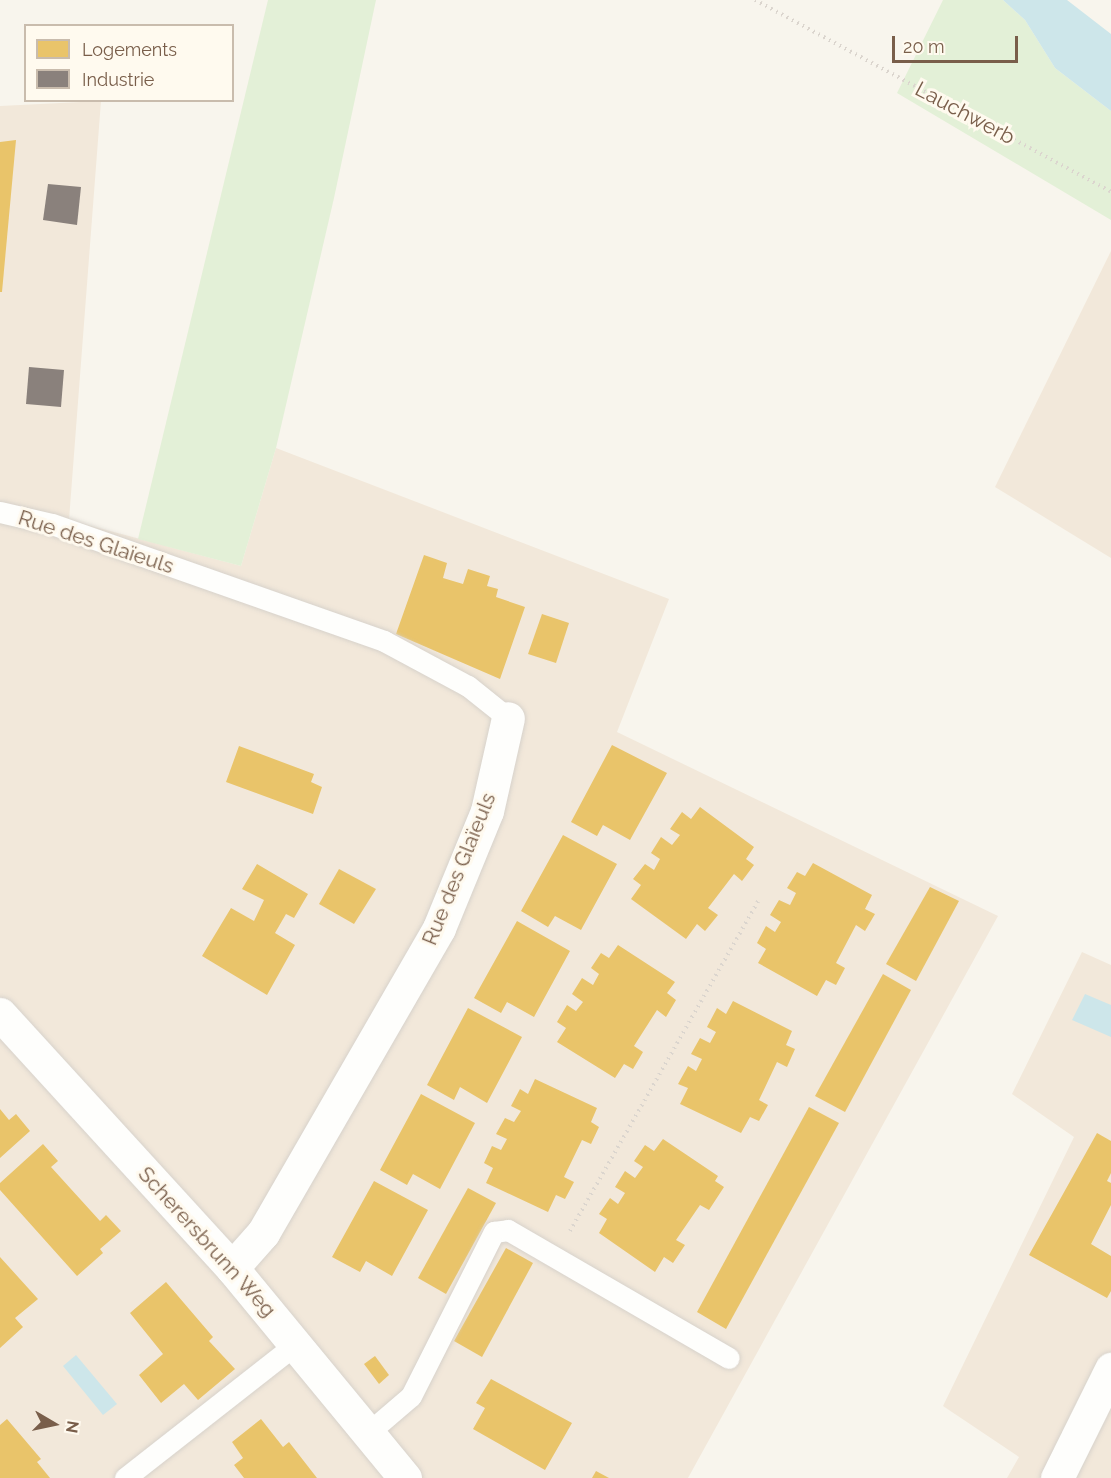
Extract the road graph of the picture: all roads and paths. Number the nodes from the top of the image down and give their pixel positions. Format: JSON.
{"nodes":[{"id":1,"x":756,"y":0,"type":"edge"},
{"id":2,"x":1111,"y":192,"type":"edge"},
{"id":3,"x":0,"y":512,"type":"edge"},
{"id":4,"x":508,"y":718,"type":"joint"},
{"id":5,"x":760,"y":898,"type":"dead end"},
{"id":6,"x":0,"y":1014,"type":"edge"},
{"id":7,"x":555,"y":1257,"type":"junction"},
{"id":8,"x":232,"y":1268,"type":"junction"},
{"id":9,"x":296,"y":1344,"type":"junction"},
{"id":10,"x":729,"y":1358,"type":"dead end"},
{"id":11,"x":1111,"y":1370,"type":"edge"},
{"id":12,"x":369,"y":1432,"type":"junction"},
{"id":13,"x":125,"y":1478,"type":"edge"},
{"id":14,"x":405,"y":1478,"type":"edge"},
{"id":15,"x":1057,"y":1478,"type":"edge"}],
"edges":[{"from":1,"to":2,"type":"path","name":"Lauchwerb"},
{"from":3,"to":4,"type":"lane","name":"Rue des Glaïeuls"},
{"from":4,"to":8,"type":"street","name":"Rue des Glaïeuls"},
{"from":5,"to":7,"type":"path"},
{"from":6,"to":8,"type":"street","name":"Scherersbrunn Weg"},
{"from":7,"to":10,"type":"lane"},
{"from":7,"to":12,"type":"lane"},
{"from":8,"to":9,"type":"street","name":"Scherersbrunn Weg"},
{"from":9,"to":12,"type":"street","name":"Scherersbrunn Weg"},
{"from":9,"to":13,"type":"lane"},
{"from":11,"to":15,"type":"street"},
{"from":12,"to":14,"type":"street","name":"Scherersbrunn Weg"}]}
